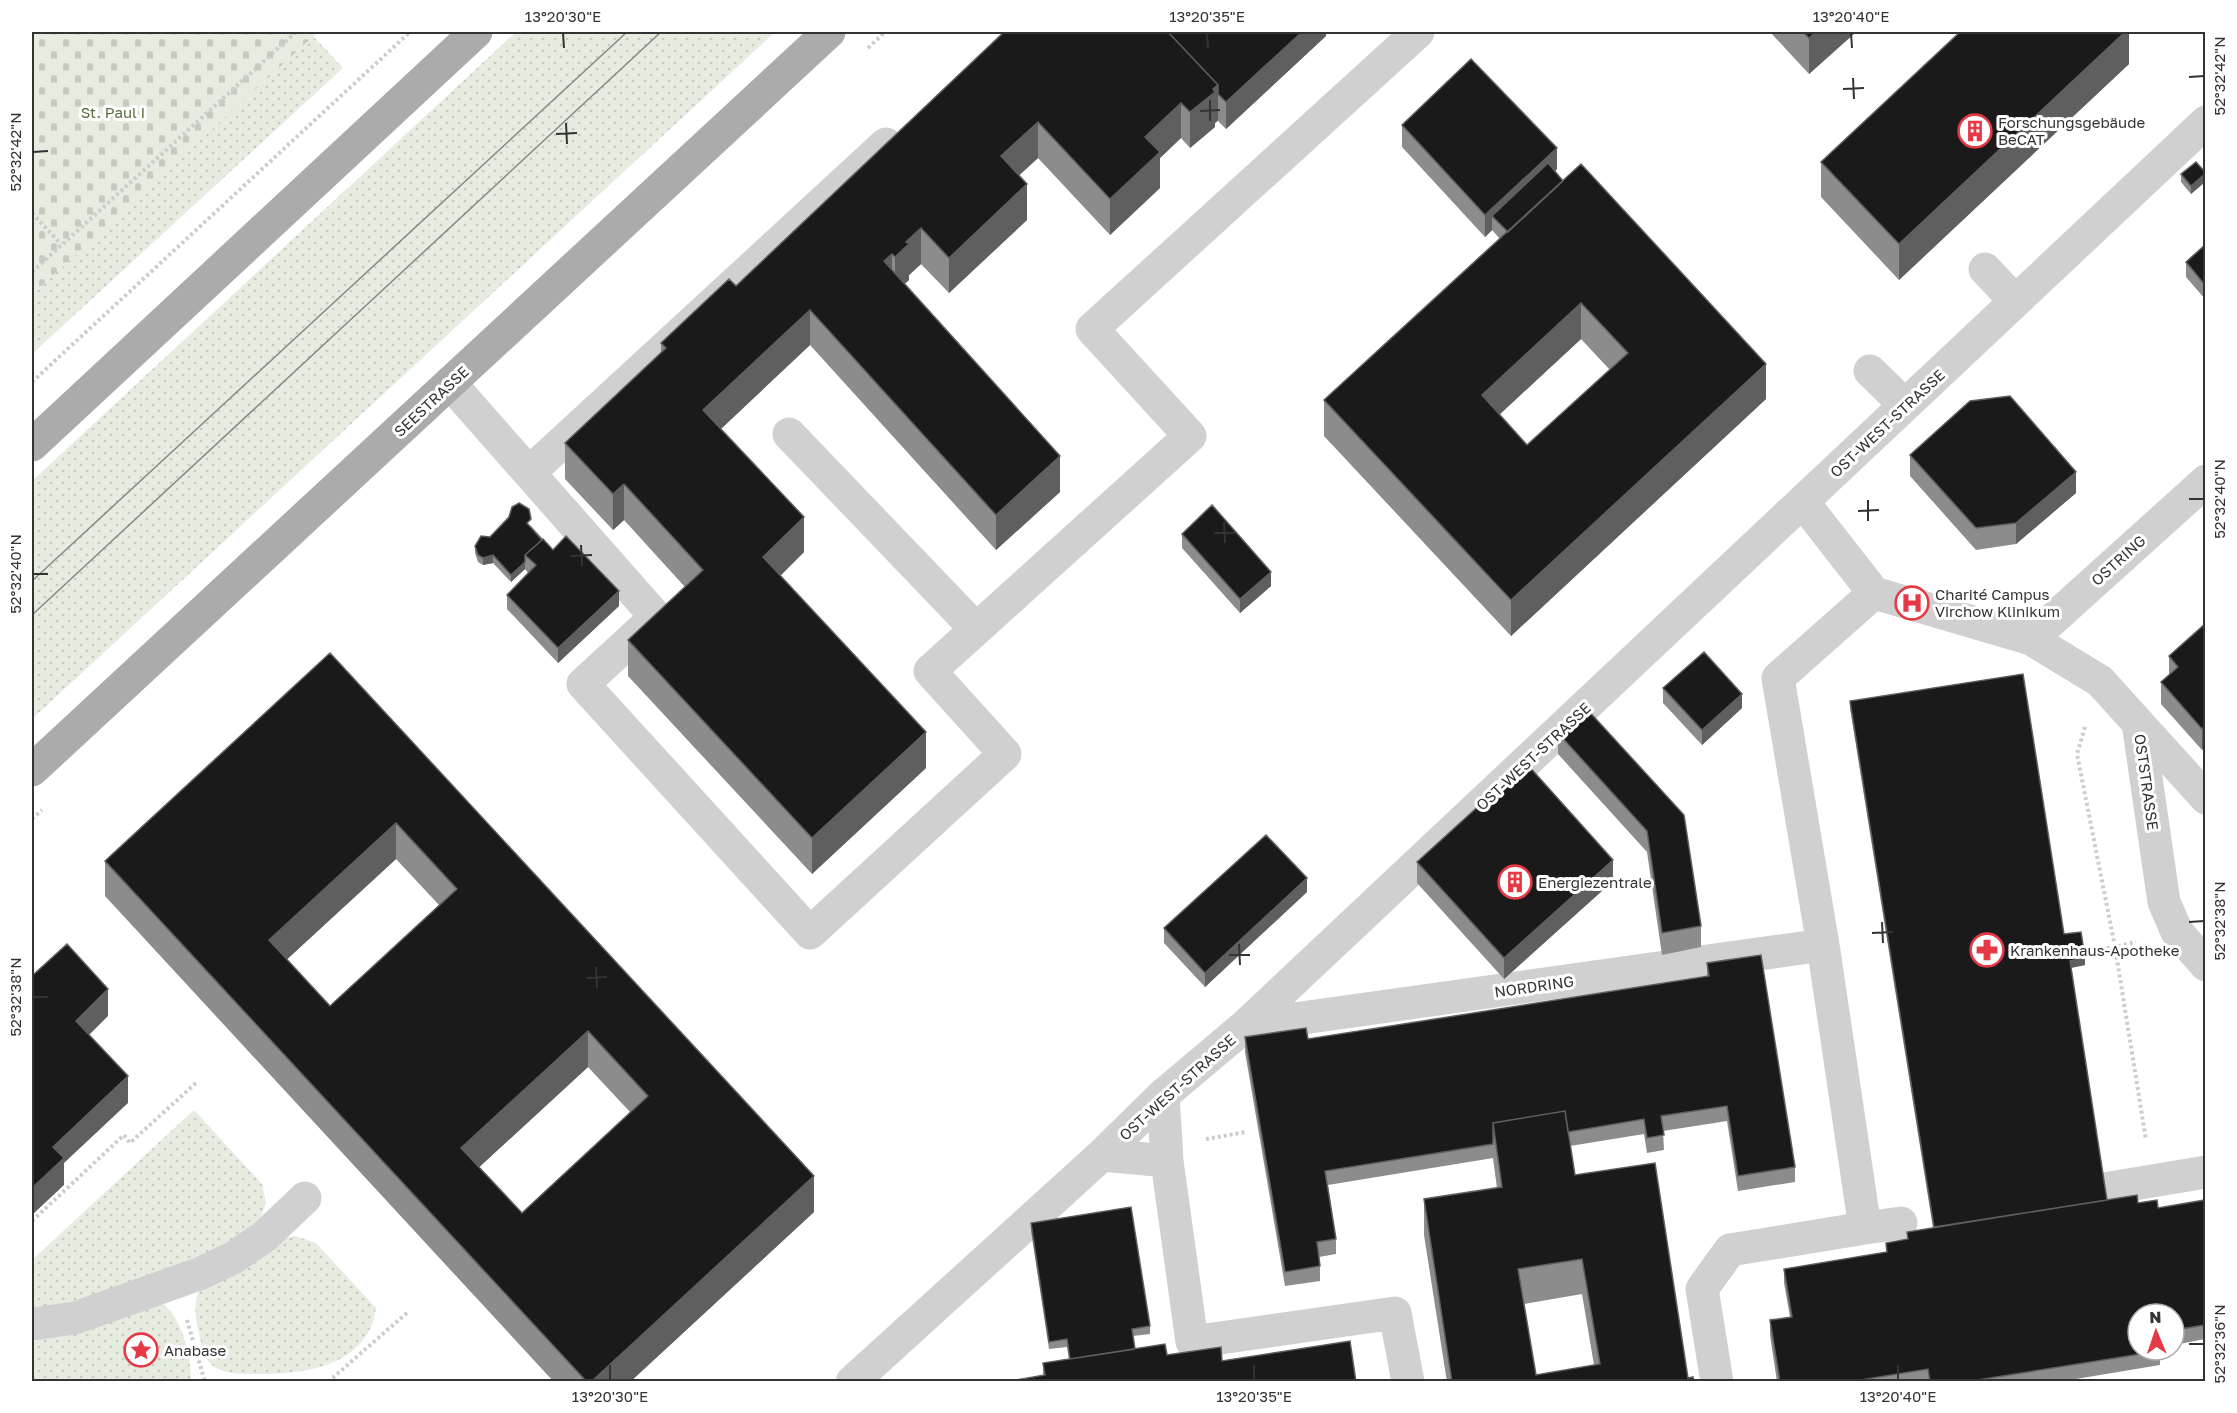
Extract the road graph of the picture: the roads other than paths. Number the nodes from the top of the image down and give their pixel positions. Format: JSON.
{"nodes":[{"id":1,"x":476,"y":32,"type":"edge"},
{"id":2,"x":829,"y":32,"type":"edge"},
{"id":3,"x":1418,"y":32,"type":"edge"},
{"id":4,"x":2205,"y":122,"type":"edge"},
{"id":5,"x":905,"y":128,"type":"edge"},
{"id":6,"x":1985,"y":269,"type":"dead end"},
{"id":7,"x":2015,"y":301,"type":"junction"},
{"id":8,"x":1870,"y":371,"type":"dead end"},
{"id":9,"x":450,"y":383,"type":"junction"},
{"id":10,"x":1905,"y":405,"type":"junction"},
{"id":11,"x":789,"y":434,"type":"dead end"},
{"id":12,"x":32,"y":445,"type":"edge"},
{"id":13,"x":531,"y":471,"type":"junction"},
{"id":14,"x":2205,"y":481,"type":"edge"},
{"id":15,"x":1803,"y":502,"type":"junction"},
{"id":16,"x":1874,"y":593,"type":"junction"},
{"id":17,"x":976,"y":629,"type":"junction"},
{"id":18,"x":2031,"y":639,"type":"junction"},
{"id":19,"x":2138,"y":723,"type":"junction"},
{"id":20,"x":32,"y":770,"type":"edge"},
{"id":21,"x":2205,"y":798,"type":"edge"},
{"id":22,"x":1823,"y":945,"type":"junction"},
{"id":23,"x":2205,"y":965,"type":"edge"},
{"id":24,"x":1245,"y":1026,"type":"junction"},
{"id":25,"x":1163,"y":1095,"type":"junction"},
{"id":26,"x":1102,"y":1155,"type":"junction"},
{"id":27,"x":1167,"y":1161,"type":"junction"},
{"id":28,"x":2205,"y":1172,"type":"edge"},
{"id":29,"x":2104,"y":1189,"type":"edge"},
{"id":30,"x":305,"y":1198,"type":"dead end"},
{"id":31,"x":1901,"y":1223,"type":"dead end"},
{"id":32,"x":1865,"y":1228,"type":"junction"},
{"id":33,"x":32,"y":1324,"type":"edge"},
{"id":34,"x":852,"y":1382,"type":"edge"},
{"id":35,"x":1408,"y":1382,"type":"edge"},
{"id":36,"x":1717,"y":1382,"type":"edge"}],
"edges":[{"from":1,"to":12,"type":"main road"},
{"from":2,"to":9,"type":"main road","name":"SEESTRASSE"},
{"from":3,"to":17,"type":"lane"},
{"from":4,"to":7,"type":"lane","name":"OST-WEST-STRASSE"},
{"from":5,"to":13,"type":"lane"},
{"from":6,"to":7,"type":"lane"},
{"from":7,"to":10,"type":"lane","name":"OST-WEST-STRASSE"},
{"from":8,"to":10,"type":"lane"},
{"from":9,"to":13,"type":"lane"},
{"from":9,"to":20,"type":"main road","name":"SEESTRASSE"},
{"from":10,"to":15,"type":"lane","name":"OST-WEST-STRASSE"},
{"from":11,"to":17,"type":"lane"},
{"from":13,"to":17,"type":"lane"},
{"from":14,"to":18,"type":"lane","name":"OSTRING"},
{"from":15,"to":16,"type":"lane"},
{"from":15,"to":24,"type":"lane","name":"OST-WEST-STRASSE"},
{"from":16,"to":18,"type":"lane"},
{"from":16,"to":22,"type":"lane"},
{"from":18,"to":19,"type":"lane","name":"OSTSTRASSE"},
{"from":19,"to":21,"type":"lane"},
{"from":19,"to":23,"type":"lane","name":"OSTSTRASSE"},
{"from":22,"to":24,"type":"lane","name":"NORDRING"},
{"from":22,"to":32,"type":"lane"},
{"from":24,"to":25,"type":"lane","name":"OST-WEST-STRASSE"},
{"from":25,"to":26,"type":"lane","name":"OST-WEST-STRASSE"},
{"from":25,"to":27,"type":"lane"},
{"from":26,"to":27,"type":"lane"},
{"from":26,"to":34,"type":"lane","name":"OST-WEST-STRASSE"},
{"from":27,"to":35,"type":"lane"},
{"from":28,"to":29,"type":"lane"},
{"from":30,"to":33,"type":"lane"},
{"from":31,"to":32,"type":"lane"},
{"from":32,"to":36,"type":"lane"}]}
